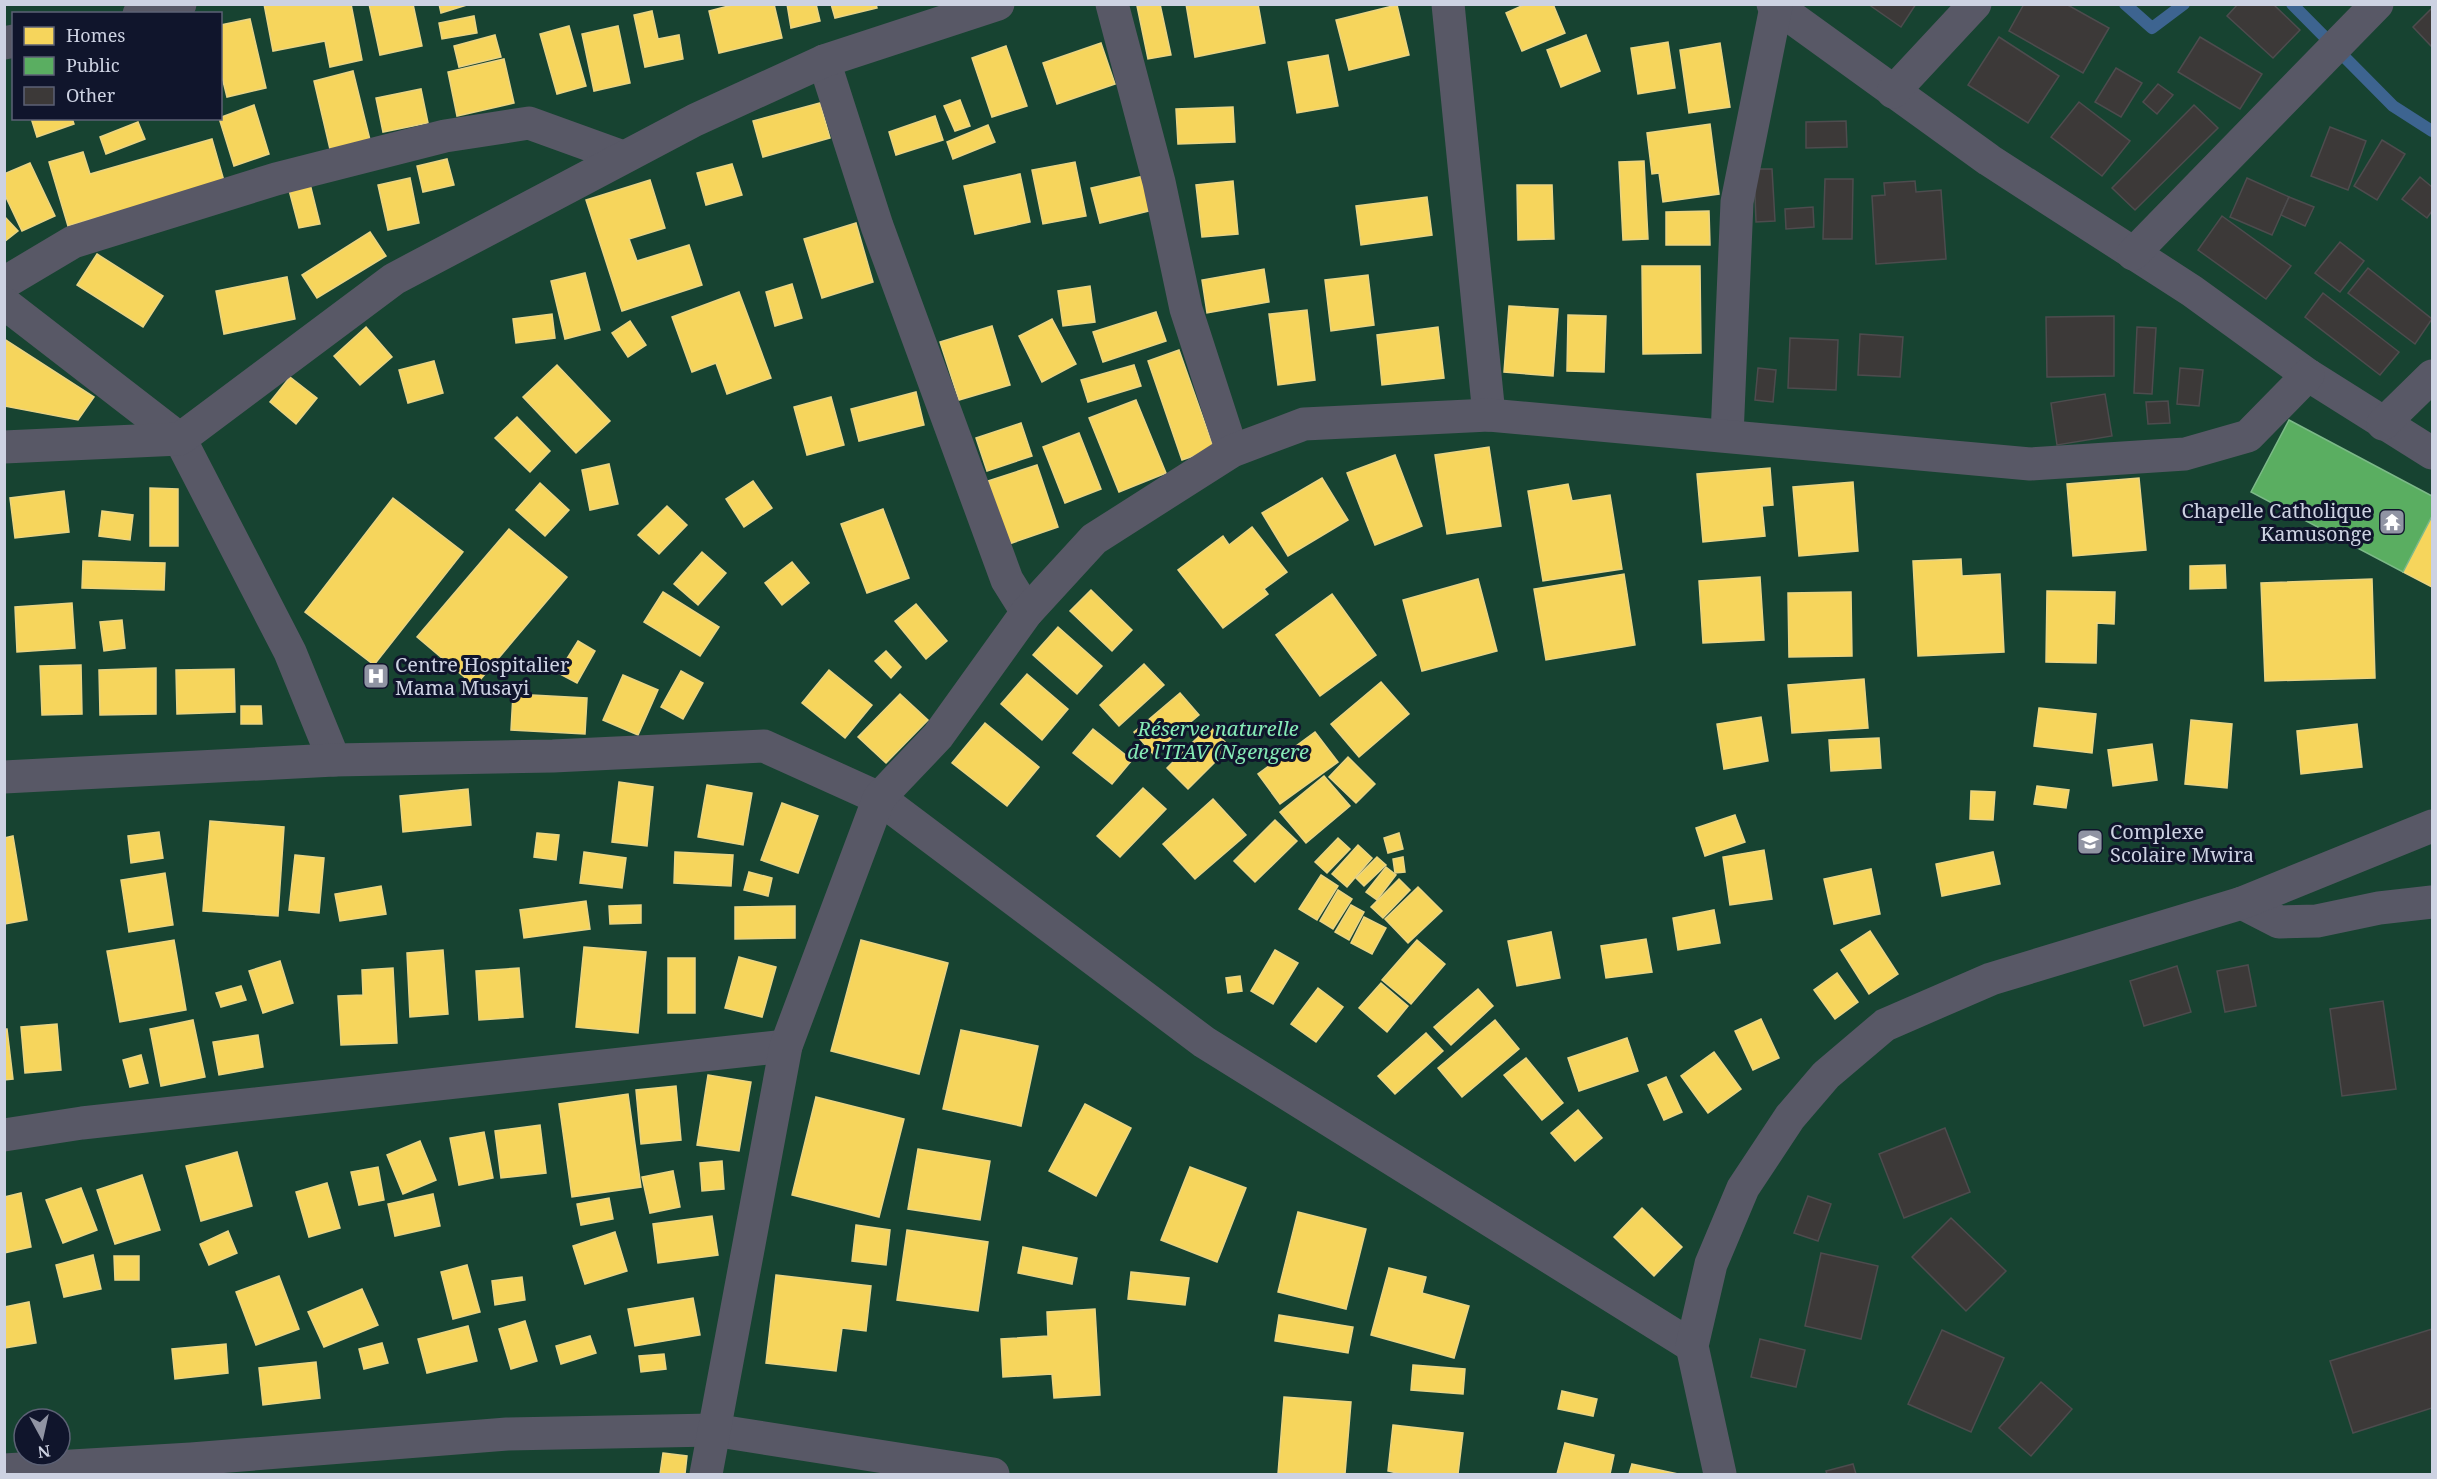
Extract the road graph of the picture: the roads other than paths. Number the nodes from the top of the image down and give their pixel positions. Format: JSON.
{"nodes":[{"id":1,"x":180,"y":4,"type":"edge"},
{"id":2,"x":998,"y":4,"type":"edge"},
{"id":3,"x":1112,"y":4,"type":"edge"},
{"id":4,"x":1448,"y":4,"type":"edge"},
{"id":5,"x":1975,"y":4,"type":"edge"},
{"id":6,"x":2377,"y":4,"type":"edge"},
{"id":7,"x":1774,"y":6,"type":"edge"},
{"id":8,"x":147,"y":12,"type":"edge"},
{"id":9,"x":824,"y":60,"type":"junction"},
{"id":10,"x":1893,"y":92,"type":"junction"},
{"id":11,"x":623,"y":157,"type":"junction"},
{"id":12,"x":2133,"y":254,"type":"junction"},
{"id":13,"x":4,"y":282,"type":"edge"},
{"id":14,"x":4,"y":303,"type":"edge"},
{"id":15,"x":2308,"y":375,"type":"junction"},
{"id":16,"x":2433,"y":376,"type":"edge"},
{"id":17,"x":1489,"y":415,"type":"junction"},
{"id":18,"x":2383,"y":424,"type":"junction"},
{"id":19,"x":1727,"y":436,"type":"junction"},
{"id":20,"x":180,"y":439,"type":"junction"},
{"id":21,"x":4,"y":447,"type":"edge"},
{"id":22,"x":1232,"y":451,"type":"junction"},
{"id":23,"x":2433,"y":453,"type":"edge"},
{"id":24,"x":1027,"y":612,"type":"junction"},
{"id":25,"x":334,"y":760,"type":"junction"},
{"id":26,"x":4,"y":777,"type":"edge"},
{"id":27,"x":879,"y":798,"type":"junction"},
{"id":28,"x":2433,"y":826,"type":"edge"},
{"id":29,"x":2433,"y":902,"type":"edge"},
{"id":30,"x":2242,"y":903,"type":"junction"},
{"id":31,"x":786,"y":1046,"type":"junction"},
{"id":32,"x":4,"y":1135,"type":"edge"},
{"id":33,"x":1692,"y":1346,"type":"junction"},
{"id":34,"x":713,"y":1430,"type":"junction"},
{"id":35,"x":4,"y":1470,"type":"edge"},
{"id":36,"x":706,"y":1474,"type":"edge"},
{"id":37,"x":993,"y":1474,"type":"edge"},
{"id":38,"x":1720,"y":1474,"type":"edge"}],
"edges":[{"from":1,"to":8,"type":"street"},
{"from":2,"to":9,"type":"street"},
{"from":3,"to":22,"type":"street"},
{"from":4,"to":17,"type":"street"},
{"from":5,"to":10,"type":"street"},
{"from":6,"to":12,"type":"street"},
{"from":7,"to":10,"type":"street"},
{"from":7,"to":19,"type":"street"},
{"from":9,"to":11,"type":"street"},
{"from":9,"to":24,"type":"street"},
{"from":10,"to":12,"type":"street"},
{"from":11,"to":13,"type":"street"},
{"from":11,"to":20,"type":"street"},
{"from":12,"to":15,"type":"street"},
{"from":14,"to":20,"type":"street"},
{"from":15,"to":18,"type":"street"},
{"from":15,"to":19,"type":"street"},
{"from":16,"to":18,"type":"street"},
{"from":17,"to":19,"type":"street"},
{"from":17,"to":22,"type":"street"},
{"from":18,"to":23,"type":"street"},
{"from":20,"to":21,"type":"street"},
{"from":20,"to":25,"type":"street"},
{"from":22,"to":24,"type":"street"},
{"from":24,"to":27,"type":"street"},
{"from":25,"to":26,"type":"street"},
{"from":25,"to":27,"type":"street"},
{"from":27,"to":31,"type":"street"},
{"from":27,"to":33,"type":"street"},
{"from":28,"to":30,"type":"street"},
{"from":29,"to":30,"type":"street"},
{"from":30,"to":33,"type":"street"},
{"from":31,"to":32,"type":"street"},
{"from":31,"to":34,"type":"street"},
{"from":33,"to":38,"type":"street"},
{"from":34,"to":35,"type":"street"},
{"from":34,"to":36,"type":"street"},
{"from":34,"to":37,"type":"street"}]}
